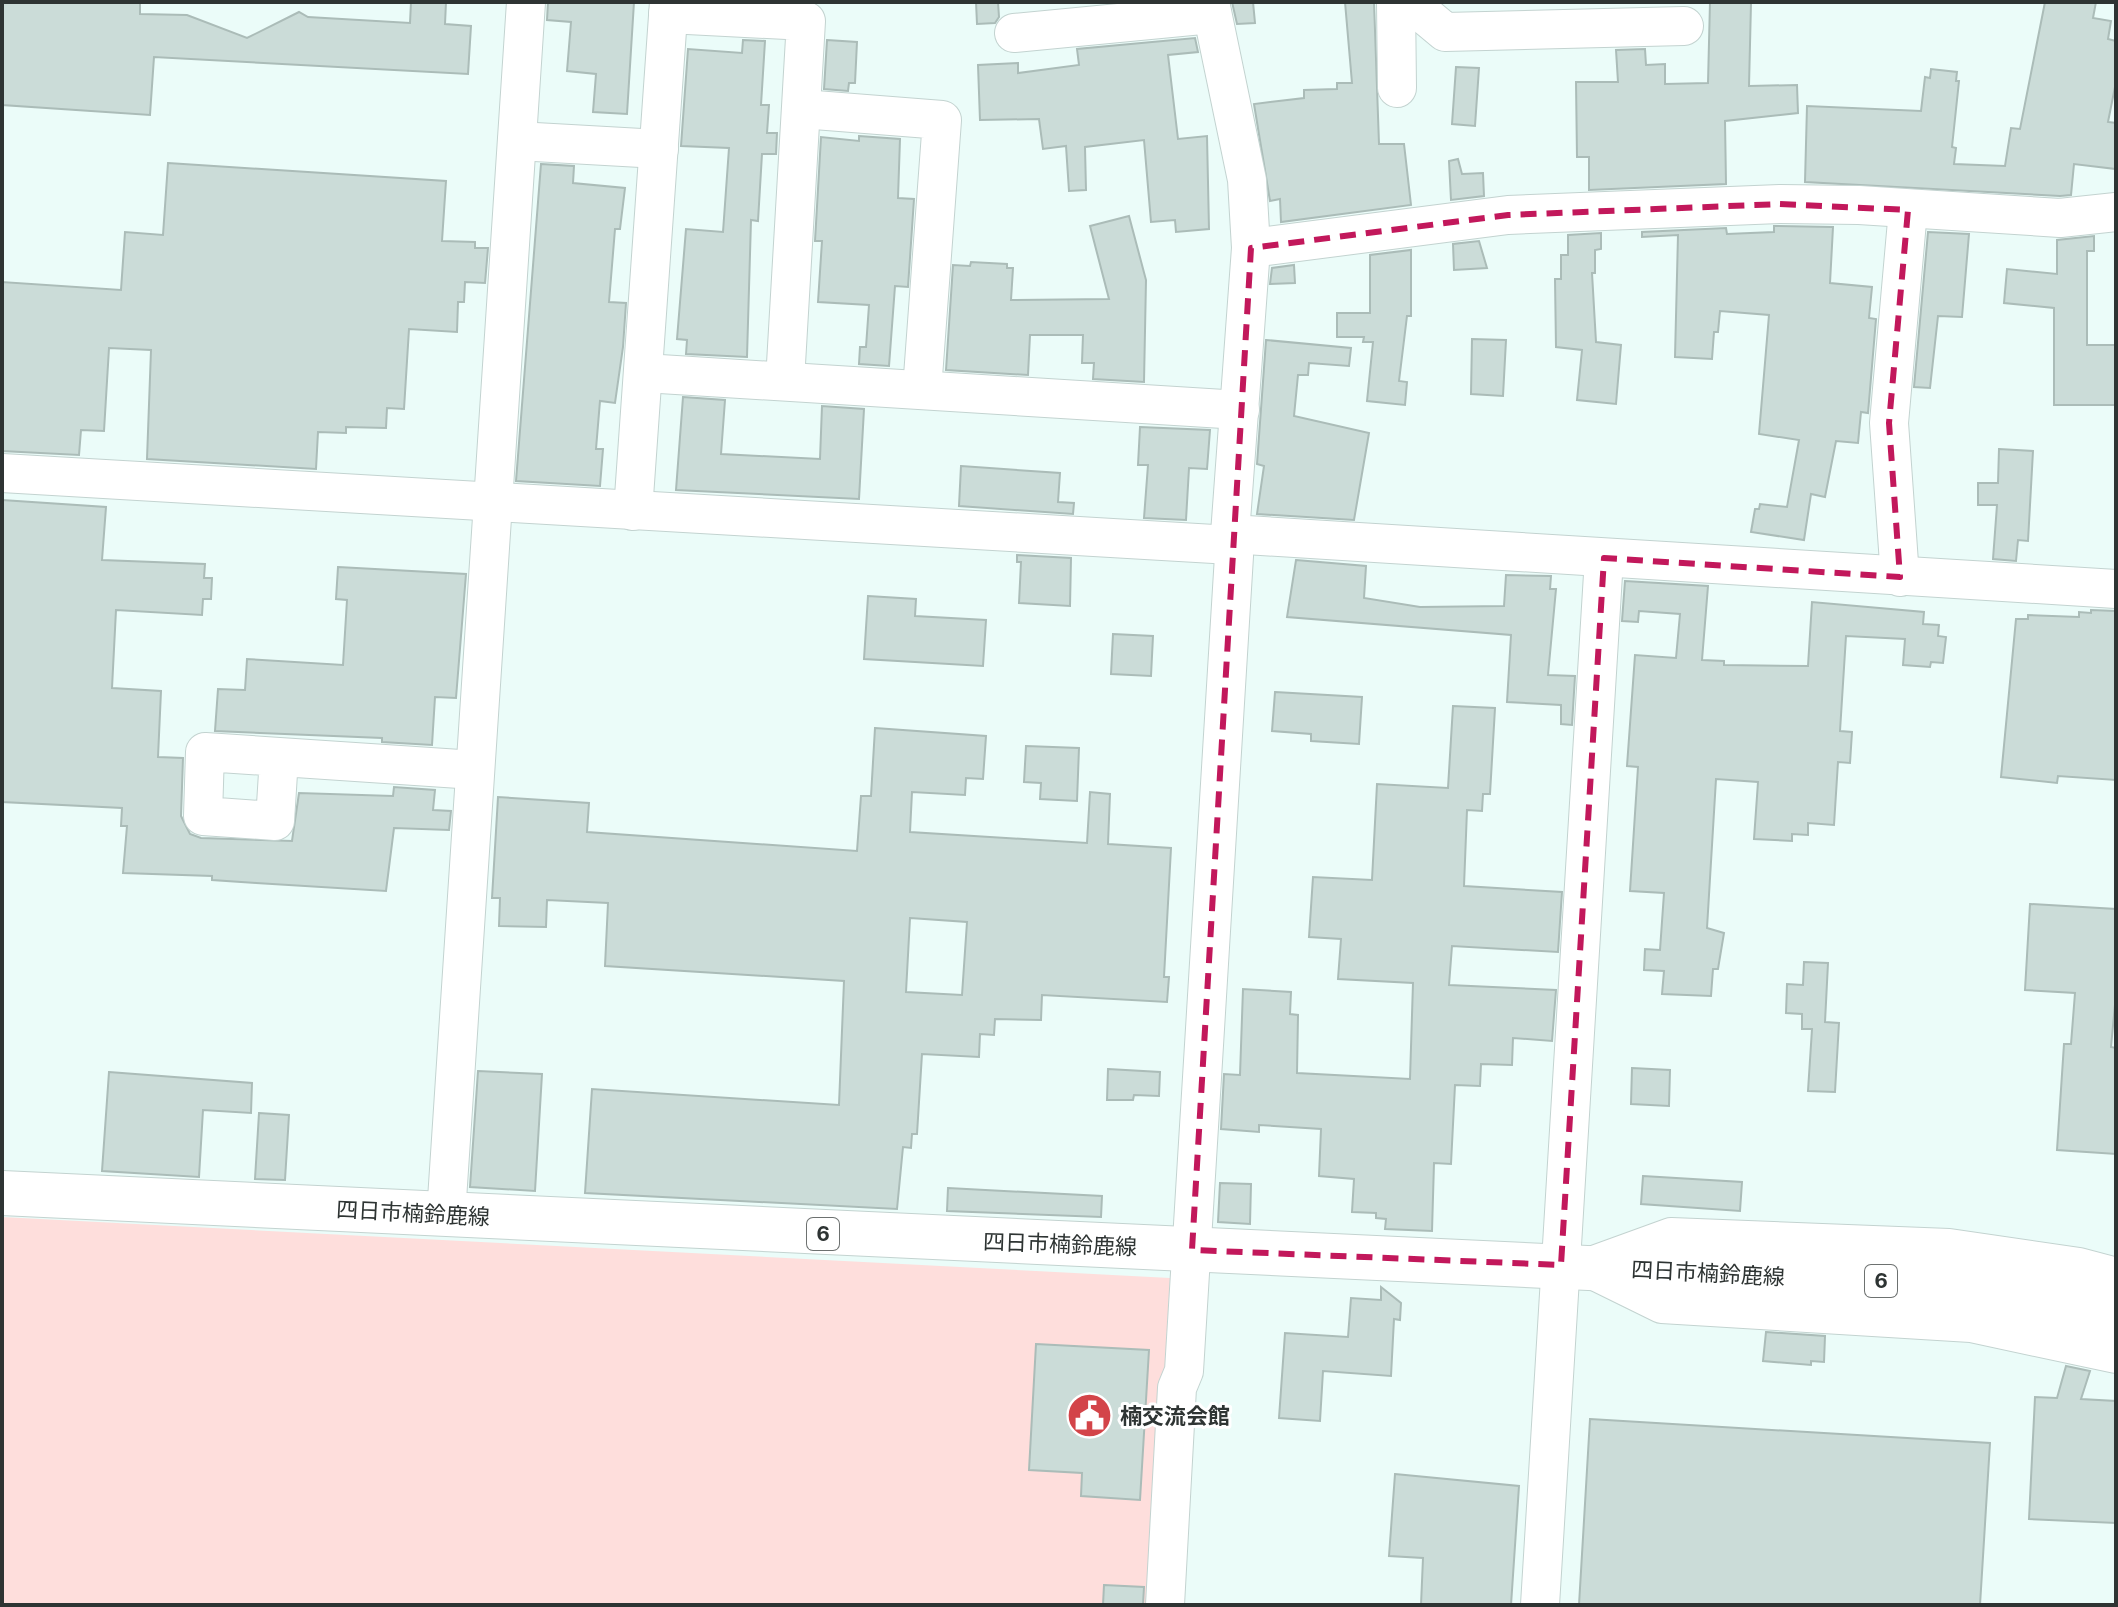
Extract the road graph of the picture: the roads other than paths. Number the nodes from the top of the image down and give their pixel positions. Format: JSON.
{"nodes":[{"id":1,"x":526,"y":2,"type":"edge"},
{"id":2,"x":1396,"y":2,"type":"edge"},
{"id":3,"x":1409,"y":2,"type":"edge"},
{"id":4,"x":669,"y":8,"type":"edge"},
{"id":5,"x":1211,"y":8,"type":"edge"},
{"id":6,"x":1567,"y":16,"type":"edge"},
{"id":7,"x":1684,"y":26,"type":"dead end"},
{"id":8,"x":1014,"y":33,"type":"dead end"},
{"id":9,"x":1397,"y":88,"type":"dead end"},
{"id":10,"x":802,"y":109,"type":"junction"},
{"id":11,"x":517,"y":141,"type":"junction"},
{"id":12,"x":659,"y":149,"type":"junction"},
{"id":13,"x":1908,"y":210,"type":"junction"},
{"id":14,"x":2116,"y":212,"type":"edge"},
{"id":15,"x":1251,"y":248,"type":"junction"},
{"id":16,"x":644,"y":373,"type":"junction"},
{"id":17,"x":785,"y":381,"type":"junction"},
{"id":18,"x":922,"y":390,"type":"junction"},
{"id":19,"x":1240,"y":410,"type":"junction"},
{"id":20,"x":2,"y":473,"type":"edge"},
{"id":21,"x":492,"y":503,"type":"junction"},
{"id":22,"x":633,"y":511,"type":"junction"},
{"id":23,"x":1230,"y":540,"type":"junction"},
{"id":24,"x":1604,"y":558,"type":"junction"},
{"id":25,"x":1900,"y":577,"type":"junction"},
{"id":26,"x":2116,"y":589,"type":"edge"},
{"id":27,"x":279,"y":757,"type":"dead end"},
{"id":28,"x":475,"y":770,"type":"junction"},
{"id":29,"x":2,"y":1193,"type":"edge"},
{"id":30,"x":446,"y":1215,"type":"junction"},
{"id":31,"x":1192,"y":1250,"type":"junction"},
{"id":32,"x":1574,"y":1266,"type":"junction"},
{"id":33,"x":2116,"y":1277,"type":"edge"},
{"id":34,"x":2116,"y":1314,"type":"edge"},
{"id":35,"x":2116,"y":1354,"type":"edge"},
{"id":36,"x":1165,"y":1605,"type":"edge"},
{"id":37,"x":1540,"y":1605,"type":"edge"}],
"edges":[{"from":1,"to":11,"type":"street"},
{"from":2,"to":9,"type":"street"},
{"from":3,"to":6,"type":"street"},
{"from":4,"to":10,"type":"street"},
{"from":4,"to":12,"type":"street"},
{"from":5,"to":8,"type":"street"},
{"from":5,"to":15,"type":"street"},
{"from":6,"to":7,"type":"street"},
{"from":10,"to":17,"type":"street"},
{"from":10,"to":18,"type":"street"},
{"from":11,"to":12,"type":"street"},
{"from":11,"to":21,"type":"street"},
{"from":12,"to":16,"type":"street"},
{"from":13,"to":14,"type":"street"},
{"from":13,"to":15,"type":"street"},
{"from":13,"to":25,"type":"street"},
{"from":15,"to":19,"type":"street"},
{"from":16,"to":17,"type":"street"},
{"from":16,"to":22,"type":"street"},
{"from":17,"to":18,"type":"street"},
{"from":18,"to":19,"type":"street"},
{"from":19,"to":23,"type":"street"},
{"from":20,"to":21,"type":"street"},
{"from":21,"to":22,"type":"street"},
{"from":21,"to":28,"type":"street"},
{"from":22,"to":23,"type":"street"},
{"from":23,"to":24,"type":"street"},
{"from":23,"to":31,"type":"street"},
{"from":24,"to":25,"type":"street"},
{"from":24,"to":32,"type":"street"},
{"from":25,"to":26,"type":"street"},
{"from":27,"to":28,"type":"street"},
{"from":28,"to":30,"type":"street"},
{"from":29,"to":30,"type":"main road","name":"四日市楠鈴鹿線","number":"6"},
{"from":30,"to":31,"type":"main road","name":"四日市楠鈴鹿線","number":"6"},
{"from":31,"to":32,"type":"main road","name":"四日市楠鈴鹿線","number":"6"},
{"from":31,"to":36,"type":"street"},
{"from":32,"to":33,"type":"street"},
{"from":32,"to":34,"type":"main road","name":"四日市楠鈴鹿線","number":"6"},
{"from":32,"to":35,"type":"street"},
{"from":32,"to":37,"type":"street"}]}
